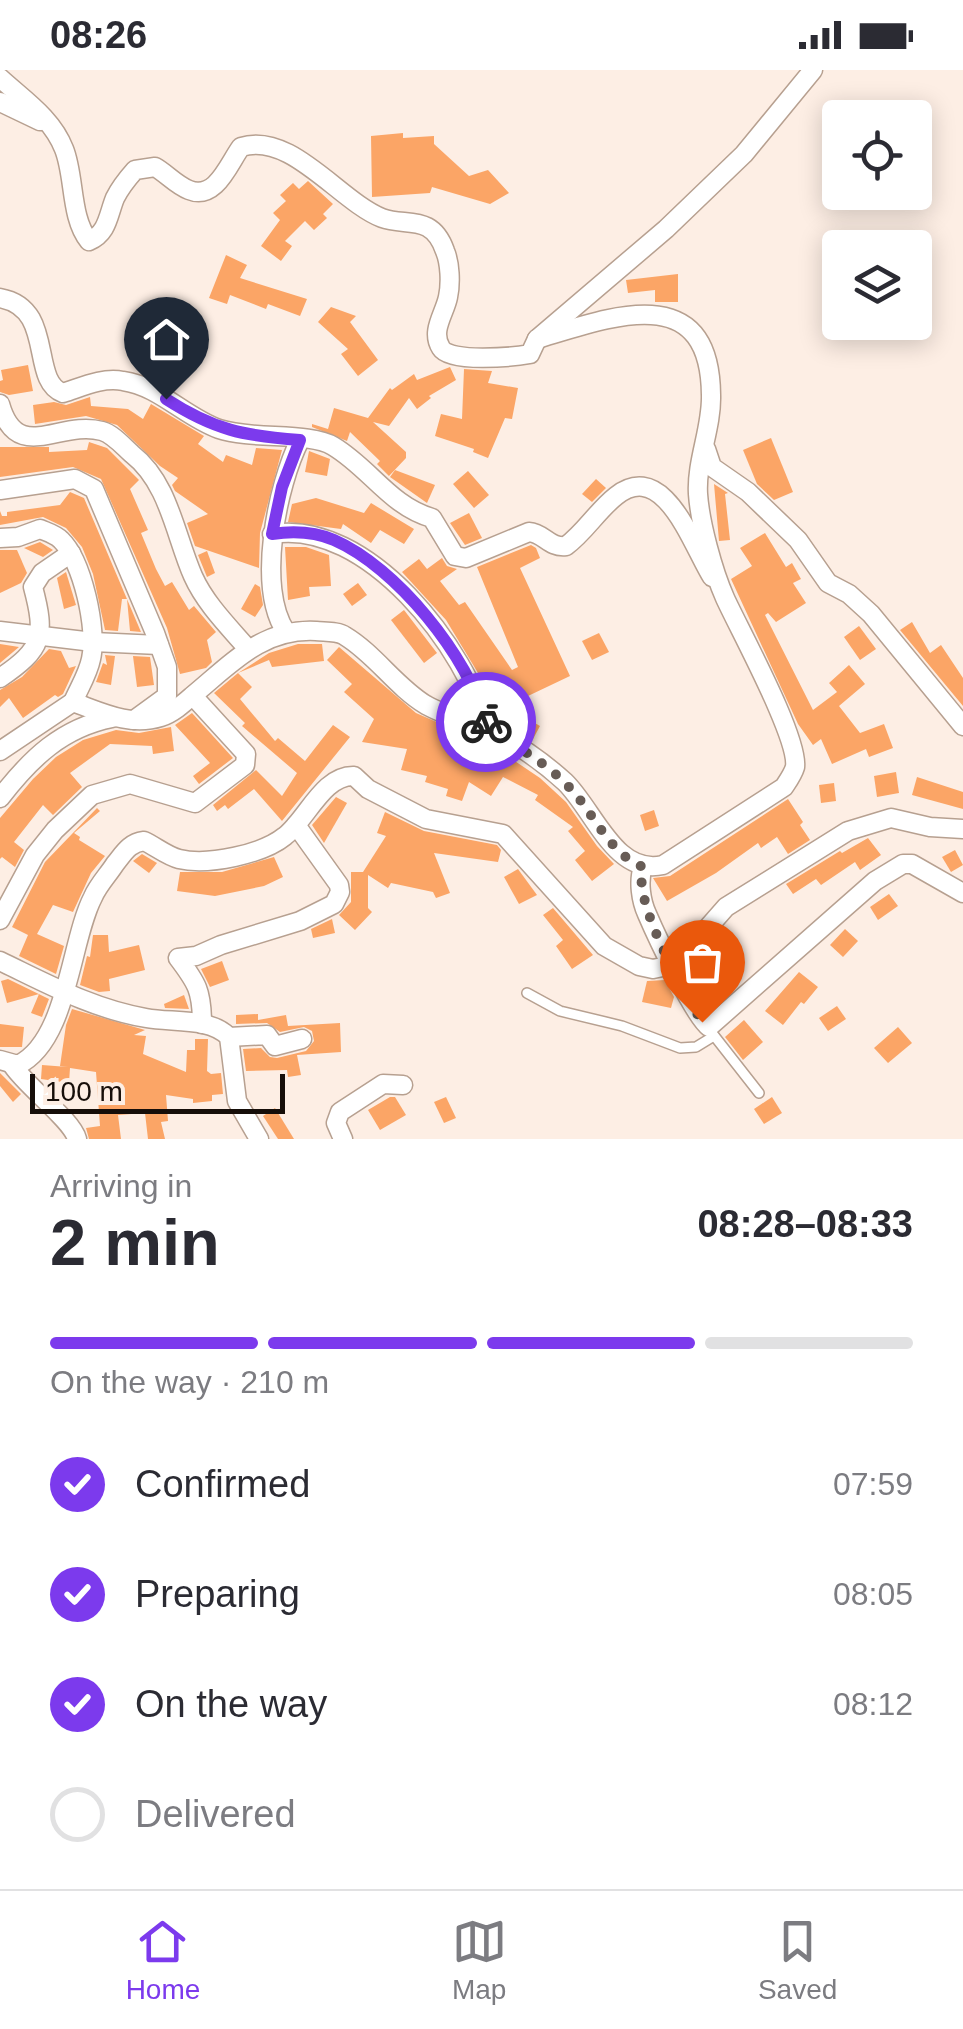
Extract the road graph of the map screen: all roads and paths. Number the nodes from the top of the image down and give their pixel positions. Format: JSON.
{"nodes":[{"id":1,"x":813,"y":70,"type":"edge"},
{"id":2,"x":0,"y":78,"type":"edge"},
{"id":3,"x":0,"y":102,"type":"edge"},
{"id":4,"x":51,"y":126,"type":"junction"},
{"id":5,"x":0,"y":298,"type":"edge"},
{"id":6,"x":537,"y":339,"type":"junction"},
{"id":7,"x":0,"y":404,"type":"edge"},
{"id":8,"x":300,"y":440,"type":"junction"},
{"id":9,"x":705,"y":443,"type":"junction"},
{"id":10,"x":0,"y":490,"type":"edge"},
{"id":11,"x":272,"y":534,"type":"junction"},
{"id":12,"x":0,"y":538,"type":"edge"},
{"id":13,"x":71,"y":553,"type":"junction"},
{"id":14,"x":723,"y":594,"type":"junction"},
{"id":15,"x":0,"y":631,"type":"edge"},
{"id":16,"x":286,"y":632,"type":"junction"},
{"id":17,"x":42,"y":635,"type":"junction"},
{"id":18,"x":92,"y":642,"type":"junction"},
{"id":19,"x":159,"y":645,"type":"junction"},
{"id":20,"x":248,"y":648,"type":"junction"},
{"id":21,"x":0,"y":678,"type":"edge"},
{"id":22,"x":192,"y":696,"type":"junction"},
{"id":23,"x":73,"y":702,"type":"junction"},
{"id":24,"x":113,"y":718,"type":"junction"},
{"id":25,"x":134,"y":720,"type":"junction"},
{"id":26,"x":963,"y":726,"type":"edge"},
{"id":27,"x":488,"y":731,"type":"junction"},
{"id":28,"x":0,"y":751,"type":"edge"},
{"id":29,"x":0,"y":798,"type":"edge"},
{"id":30,"x":296,"y":825,"type":"junction"},
{"id":31,"x":963,"y":829,"type":"edge"},
{"id":32,"x":643,"y":867,"type":"junction"},
{"id":33,"x":963,"y":893,"type":"edge"},
{"id":34,"x":0,"y":920,"type":"edge"},
{"id":35,"x":0,"y":961,"type":"edge"},
{"id":36,"x":672,"y":965,"type":"junction"},
{"id":37,"x":63,"y":992,"type":"junction"},
{"id":38,"x":527,"y":993,"type":"dead end"},
{"id":39,"x":202,"y":1024,"type":"junction"},
{"id":40,"x":711,"y":1031,"type":"junction"},
{"id":41,"x":229,"y":1037,"type":"junction"},
{"id":42,"x":302,"y":1038,"type":"dead end"},
{"id":43,"x":6,"y":1063,"type":"edge"},
{"id":44,"x":403,"y":1085,"type":"dead end"},
{"id":45,"x":759,"y":1093,"type":"dead end"},
{"id":46,"x":77,"y":1139,"type":"edge"},
{"id":47,"x":260,"y":1139,"type":"edge"},
{"id":48,"x":342,"y":1139,"type":"edge"}],
"edges":[{"from":1,"to":6,"type":"street"},
{"from":2,"to":4,"type":"street"},
{"from":3,"to":4,"type":"street"},
{"from":4,"to":6,"type":"street"},
{"from":5,"to":8,"type":"street"},
{"from":6,"to":9,"type":"street"},
{"from":7,"to":20,"type":"street"},
{"from":8,"to":11,"type":"street"},
{"from":8,"to":14,"type":"street"},
{"from":9,"to":14,"type":"street"},
{"from":9,"to":26,"type":"street"},
{"from":10,"to":19,"type":"street"},
{"from":11,"to":16,"type":"street"},
{"from":11,"to":27,"type":"street"},
{"from":12,"to":13,"type":"street"},
{"from":13,"to":17,"type":"street"},
{"from":13,"to":18,"type":"street"},
{"from":14,"to":32,"type":"street"},
{"from":15,"to":17,"type":"street"},
{"from":16,"to":20,"type":"street"},
{"from":16,"to":27,"type":"street"},
{"from":17,"to":18,"type":"street"},
{"from":17,"to":21,"type":"street"},
{"from":18,"to":19,"type":"street"},
{"from":18,"to":23,"type":"street"},
{"from":19,"to":25,"type":"street"},
{"from":20,"to":22,"type":"street"},
{"from":22,"to":25,"type":"street"},
{"from":22,"to":34,"type":"street"},
{"from":23,"to":24,"type":"street"},
{"from":23,"to":28,"type":"street"},
{"from":24,"to":25,"type":"street"},
{"from":24,"to":29,"type":"street"},
{"from":27,"to":32,"type":"street"},
{"from":30,"to":36,"type":"street"},
{"from":30,"to":37,"type":"street"},
{"from":30,"to":39,"type":"street"},
{"from":31,"to":36,"type":"street"},
{"from":32,"to":36,"type":"street"},
{"from":33,"to":40,"type":"street"},
{"from":35,"to":37,"type":"street"},
{"from":36,"to":40,"type":"street"},
{"from":37,"to":39,"type":"street"},
{"from":37,"to":43,"type":"street"},
{"from":38,"to":40,"type":"lane"},
{"from":39,"to":41,"type":"street"},
{"from":40,"to":45,"type":"lane"},
{"from":41,"to":42,"type":"street"},
{"from":41,"to":47,"type":"street"},
{"from":43,"to":46,"type":"street"},
{"from":44,"to":48,"type":"street"}]}
